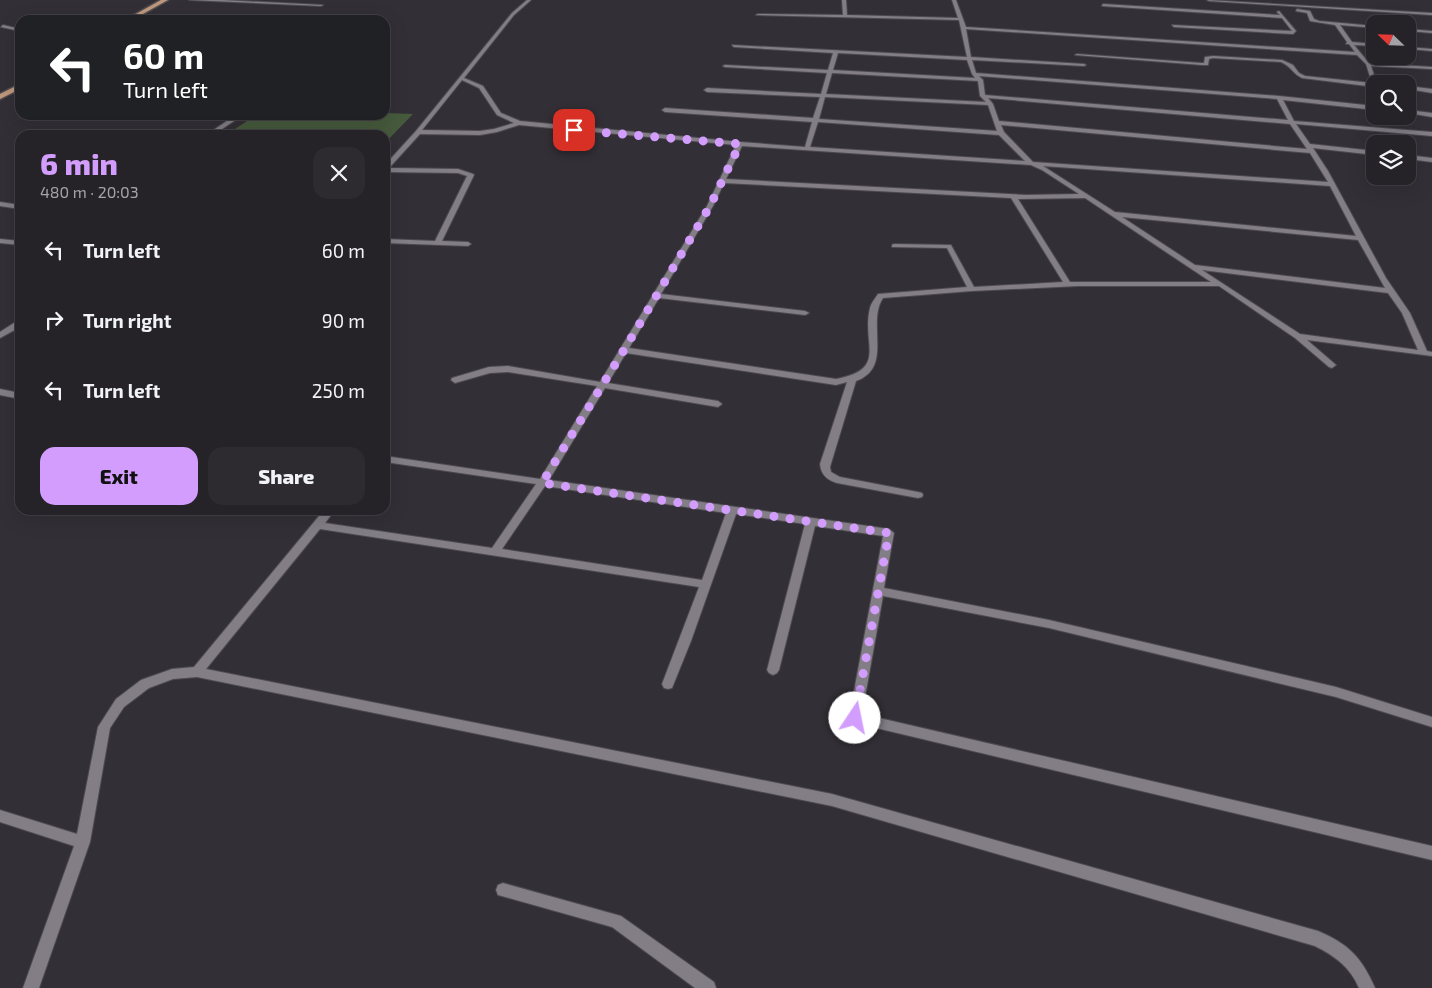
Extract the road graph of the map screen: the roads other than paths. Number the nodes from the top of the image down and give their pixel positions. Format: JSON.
{"nodes":[{"id":1,"x":191,"y":0,"type":"edge"},
{"id":2,"x":529,"y":0,"type":"edge"},
{"id":3,"x":844,"y":0,"type":"edge"},
{"id":4,"x":954,"y":0,"type":"edge"},
{"id":5,"x":1209,"y":0,"type":"edge"},
{"id":6,"x":1220,"y":0,"type":"edge"},
{"id":7,"x":1348,"y":0,"type":"edge"},
{"id":8,"x":168,"y":2,"type":"edge"},
{"id":9,"x":1273,"y":3,"type":"junction"},
{"id":10,"x":321,"y":5,"type":"dead end"},
{"id":11,"x":1102,"y":5,"type":"dead end"},
{"id":12,"x":1353,"y":8,"type":"junction"},
{"id":13,"x":1277,"y":9,"type":"junction"},
{"id":14,"x":1432,"y":14,"type":"edge"},
{"id":15,"x":139,"y":15,"type":"edge"},
{"id":16,"x":148,"y":15,"type":"edge"},
{"id":17,"x":758,"y":15,"type":"dead end"},
{"id":18,"x":845,"y":17,"type":"junction"},
{"id":19,"x":1283,"y":17,"type":"junction"},
{"id":20,"x":962,"y":19,"type":"junction"},
{"id":21,"x":1337,"y":24,"type":"junction"},
{"id":22,"x":3,"y":26,"type":"dead end"},
{"id":23,"x":1174,"y":26,"type":"dead end"},
{"id":24,"x":1366,"y":26,"type":"edge"},
{"id":25,"x":964,"y":28,"type":"junction"},
{"id":26,"x":15,"y":29,"type":"edge"},
{"id":27,"x":1416,"y":31,"type":"edge"},
{"id":28,"x":1432,"y":32,"type":"edge"},
{"id":29,"x":1348,"y":43,"type":"junction"},
{"id":30,"x":1366,"y":44,"type":"edge"},
{"id":31,"x":734,"y":46,"type":"dead end"},
{"id":32,"x":1416,"y":49,"type":"edge"},
{"id":33,"x":1432,"y":50,"type":"edge"},
{"id":34,"x":836,"y":52,"type":"junction"},
{"id":35,"x":1358,"y":54,"type":"junction"},
{"id":36,"x":1077,"y":55,"type":"dead end"},
{"id":37,"x":971,"y":58,"type":"junction"},
{"id":38,"x":1366,"y":62,"type":"edge"},
{"id":39,"x":1084,"y":65,"type":"dead end"},
{"id":40,"x":1384,"y":65,"type":"edge"},
{"id":41,"x":725,"y":66,"type":"dead end"},
{"id":42,"x":1432,"y":68,"type":"edge"},
{"id":43,"x":831,"y":71,"type":"junction"},
{"id":44,"x":974,"y":74,"type":"junction"},
{"id":45,"x":460,"y":78,"type":"junction"},
{"id":46,"x":980,"y":80,"type":"junction"},
{"id":47,"x":15,"y":82,"type":"edge"},
{"id":48,"x":1366,"y":83,"type":"edge"},
{"id":49,"x":15,"y":89,"type":"edge"},
{"id":50,"x":1416,"y":89,"type":"edge"},
{"id":51,"x":0,"y":90,"type":"edge"},
{"id":52,"x":707,"y":90,"type":"dead end"},
{"id":53,"x":1432,"y":91,"type":"edge"},
{"id":54,"x":824,"y":95,"type":"junction"},
{"id":55,"x":983,"y":96,"type":"junction"},
{"id":56,"x":0,"y":97,"type":"edge"},
{"id":57,"x":1280,"y":98,"type":"junction"},
{"id":58,"x":990,"y":104,"type":"junction"},
{"id":59,"x":1366,"y":107,"type":"edge"},
{"id":60,"x":665,"y":110,"type":"dead end"},
{"id":61,"x":1416,"y":113,"type":"edge"},
{"id":62,"x":1432,"y":115,"type":"edge"},
{"id":63,"x":232,"y":120,"type":"edge"},
{"id":64,"x":817,"y":120,"type":"junction"},
{"id":65,"x":1292,"y":122,"type":"junction"},
{"id":66,"x":999,"y":123,"type":"junction"},
{"id":67,"x":519,"y":124,"type":"junction"},
{"id":68,"x":217,"y":130,"type":"edge"},
{"id":69,"x":418,"y":132,"type":"junction"},
{"id":70,"x":1001,"y":133,"type":"junction"},
{"id":71,"x":1432,"y":134,"type":"edge"},
{"id":72,"x":740,"y":144,"type":"junction"},
{"id":73,"x":807,"y":148,"type":"junction"},
{"id":74,"x":1310,"y":148,"type":"junction"},
{"id":75,"x":1366,"y":152,"type":"edge"},
{"id":76,"x":1416,"y":158,"type":"edge"},
{"id":77,"x":1432,"y":160,"type":"edge"},
{"id":78,"x":390,"y":163,"type":"edge"},
{"id":79,"x":1030,"y":163,"type":"junction"},
{"id":80,"x":390,"y":169,"type":"edge"},
{"id":81,"x":722,"y":181,"type":"junction"},
{"id":82,"x":1332,"y":184,"type":"junction"},
{"id":83,"x":1086,"y":196,"type":"junction"},
{"id":84,"x":1014,"y":197,"type":"junction"},
{"id":85,"x":0,"y":204,"type":"edge"},
{"id":86,"x":15,"y":206,"type":"edge"},
{"id":87,"x":1113,"y":214,"type":"junction"},
{"id":88,"x":1360,"y":238,"type":"junction"},
{"id":89,"x":0,"y":241,"type":"edge"},
{"id":90,"x":390,"y":241,"type":"edge"},
{"id":91,"x":15,"y":242,"type":"edge"},
{"id":92,"x":438,"y":242,"type":"junction"},
{"id":93,"x":468,"y":244,"type":"dead end"},
{"id":94,"x":894,"y":246,"type":"dead end"},
{"id":95,"x":1191,"y":266,"type":"junction"},
{"id":96,"x":1068,"y":284,"type":"junction"},
{"id":97,"x":1221,"y":284,"type":"junction"},
{"id":98,"x":972,"y":289,"type":"junction"},
{"id":99,"x":1391,"y":291,"type":"junction"},
{"id":100,"x":657,"y":296,"type":"junction"},
{"id":101,"x":805,"y":313,"type":"dead end"},
{"id":102,"x":15,"y":326,"type":"edge"},
{"id":103,"x":0,"y":336,"type":"edge"},
{"id":104,"x":1298,"y":336,"type":"junction"},
{"id":105,"x":624,"y":350,"type":"junction"},
{"id":106,"x":1423,"y":352,"type":"junction"},
{"id":107,"x":1432,"y":354,"type":"edge"},
{"id":108,"x":1332,"y":365,"type":"dead end"},
{"id":109,"x":455,"y":380,"type":"dead end"},
{"id":110,"x":852,"y":381,"type":"junction"},
{"id":111,"x":603,"y":384,"type":"junction"},
{"id":112,"x":0,"y":392,"type":"edge"},
{"id":113,"x":15,"y":395,"type":"edge"},
{"id":114,"x":718,"y":404,"type":"dead end"},
{"id":115,"x":390,"y":461,"type":"edge"},
{"id":116,"x":542,"y":483,"type":"junction"},
{"id":117,"x":918,"y":495,"type":"dead end"},
{"id":118,"x":732,"y":510,"type":"junction"},
{"id":119,"x":326,"y":515,"type":"edge"},
{"id":120,"x":811,"y":522,"type":"junction"},
{"id":121,"x":318,"y":525,"type":"junction"},
{"id":122,"x":495,"y":552,"type":"junction"},
{"id":123,"x":704,"y":584,"type":"junction"},
{"id":124,"x":879,"y":591,"type":"junction"},
{"id":125,"x":773,"y":670,"type":"dead end"},
{"id":126,"x":197,"y":672,"type":"junction"},
{"id":127,"x":668,"y":684,"type":"dead end"},
{"id":128,"x":1432,"y":722,"type":"edge"},
{"id":129,"x":0,"y":816,"type":"edge"},
{"id":130,"x":83,"y":842,"type":"junction"},
{"id":131,"x":1432,"y":853,"type":"edge"},
{"id":132,"x":503,"y":890,"type":"dead end"},
{"id":133,"x":31,"y":988,"type":"edge"},
{"id":134,"x":708,"y":988,"type":"edge"},
{"id":135,"x":1367,"y":988,"type":"edge"}],
"edges":[{"from":1,"to":10,"type":"street"},
{"from":2,"to":45,"type":"street"},
{"from":3,"to":18,"type":"street"},
{"from":4,"to":20,"type":"street"},
{"from":5,"to":6,"type":"street"},
{"from":6,"to":9,"type":"street"},
{"from":7,"to":12,"type":"street"},
{"from":8,"to":15,"type":"main road"},
{"from":8,"to":16,"type":"main road"},
{"from":9,"to":12,"type":"street"},
{"from":9,"to":13,"type":"street"},
{"from":11,"to":19,"type":"street"},
{"from":12,"to":14,"type":"street"},
{"from":13,"to":19,"type":"street"},
{"from":13,"to":21,"type":"street"},
{"from":17,"to":18,"type":"street"},
{"from":18,"to":20,"type":"street"},
{"from":19,"to":23,"type":"street"},
{"from":20,"to":25,"type":"street"},
{"from":21,"to":24,"type":"street"},
{"from":21,"to":29,"type":"street"},
{"from":22,"to":26,"type":"street"},
{"from":25,"to":35,"type":"street"},
{"from":25,"to":37,"type":"street"},
{"from":27,"to":28,"type":"street"},
{"from":29,"to":30,"type":"street"},
{"from":29,"to":35,"type":"street"},
{"from":31,"to":34,"type":"street"},
{"from":32,"to":33,"type":"street"},
{"from":34,"to":37,"type":"street"},
{"from":34,"to":43,"type":"street"},
{"from":35,"to":38,"type":"street"},
{"from":36,"to":48,"type":"street"},
{"from":37,"to":39,"type":"street"},
{"from":37,"to":44,"type":"street"},
{"from":40,"to":42,"type":"street"},
{"from":41,"to":43,"type":"street"},
{"from":43,"to":46,"type":"street"},
{"from":43,"to":54,"type":"street"},
{"from":44,"to":46,"type":"street"},
{"from":44,"to":57,"type":"street"},
{"from":45,"to":67,"type":"street"},
{"from":45,"to":69,"type":"street"},
{"from":46,"to":55,"type":"street"},
{"from":47,"to":51,"type":"main road"},
{"from":49,"to":56,"type":"main road"},
{"from":50,"to":53,"type":"street"},
{"from":52,"to":54,"type":"street"},
{"from":54,"to":58,"type":"street"},
{"from":54,"to":64,"type":"street"},
{"from":55,"to":58,"type":"street"},
{"from":55,"to":65,"type":"street"},
{"from":57,"to":59,"type":"street"},
{"from":57,"to":65,"type":"street"},
{"from":58,"to":66,"type":"street"},
{"from":60,"to":64,"type":"street"},
{"from":61,"to":62,"type":"street"},
{"from":63,"to":68,"type":"street"},
{"from":64,"to":70,"type":"street"},
{"from":64,"to":73,"type":"street"},
{"from":65,"to":71,"type":"street"},
{"from":65,"to":74,"type":"street"},
{"from":66,"to":70,"type":"street"},
{"from":66,"to":74,"type":"street"},
{"from":67,"to":69,"type":"street"},
{"from":67,"to":72,"type":"street"},
{"from":69,"to":78,"type":"street"},
{"from":70,"to":79,"type":"street"},
{"from":72,"to":73,"type":"street"},
{"from":72,"to":81,"type":"street"},
{"from":73,"to":79,"type":"street"},
{"from":74,"to":75,"type":"street"},
{"from":74,"to":82,"type":"street"},
{"from":76,"to":77,"type":"street"},
{"from":79,"to":82,"type":"street"},
{"from":79,"to":83,"type":"street"},
{"from":80,"to":92,"type":"street"},
{"from":81,"to":84,"type":"street"},
{"from":81,"to":100,"type":"street"},
{"from":82,"to":88,"type":"street"},
{"from":83,"to":84,"type":"street"},
{"from":83,"to":87,"type":"street"},
{"from":84,"to":96,"type":"street"},
{"from":85,"to":86,"type":"street"},
{"from":87,"to":88,"type":"street"},
{"from":87,"to":95,"type":"street"},
{"from":88,"to":99,"type":"street"},
{"from":89,"to":91,"type":"street"},
{"from":90,"to":92,"type":"street"},
{"from":92,"to":93,"type":"street"},
{"from":94,"to":98,"type":"street"},
{"from":95,"to":97,"type":"street"},
{"from":95,"to":99,"type":"street"},
{"from":96,"to":97,"type":"street"},
{"from":96,"to":98,"type":"street"},
{"from":97,"to":104,"type":"street"},
{"from":98,"to":110,"type":"street"},
{"from":99,"to":106,"type":"street"},
{"from":100,"to":101,"type":"street"},
{"from":100,"to":105,"type":"street"},
{"from":102,"to":103,"type":"street"},
{"from":104,"to":106,"type":"street"},
{"from":104,"to":108,"type":"street"},
{"from":105,"to":110,"type":"street"},
{"from":105,"to":111,"type":"street"},
{"from":106,"to":107,"type":"street"},
{"from":109,"to":111,"type":"street"},
{"from":110,"to":117,"type":"street"},
{"from":111,"to":114,"type":"street"},
{"from":111,"to":116,"type":"street"},
{"from":112,"to":113,"type":"street"},
{"from":115,"to":116,"type":"street"},
{"from":116,"to":118,"type":"street"},
{"from":116,"to":122,"type":"street"},
{"from":118,"to":120,"type":"street"},
{"from":118,"to":123,"type":"street"},
{"from":119,"to":121,"type":"street"},
{"from":120,"to":124,"type":"street"},
{"from":120,"to":125,"type":"street"},
{"from":121,"to":122,"type":"street"},
{"from":121,"to":126,"type":"street"},
{"from":122,"to":123,"type":"street"},
{"from":123,"to":127,"type":"street"},
{"from":124,"to":128,"type":"street"},
{"from":124,"to":131,"type":"street"},
{"from":126,"to":130,"type":"street"},
{"from":126,"to":135,"type":"street"},
{"from":129,"to":130,"type":"street"},
{"from":130,"to":133,"type":"street"},
{"from":132,"to":134,"type":"street"}]}
